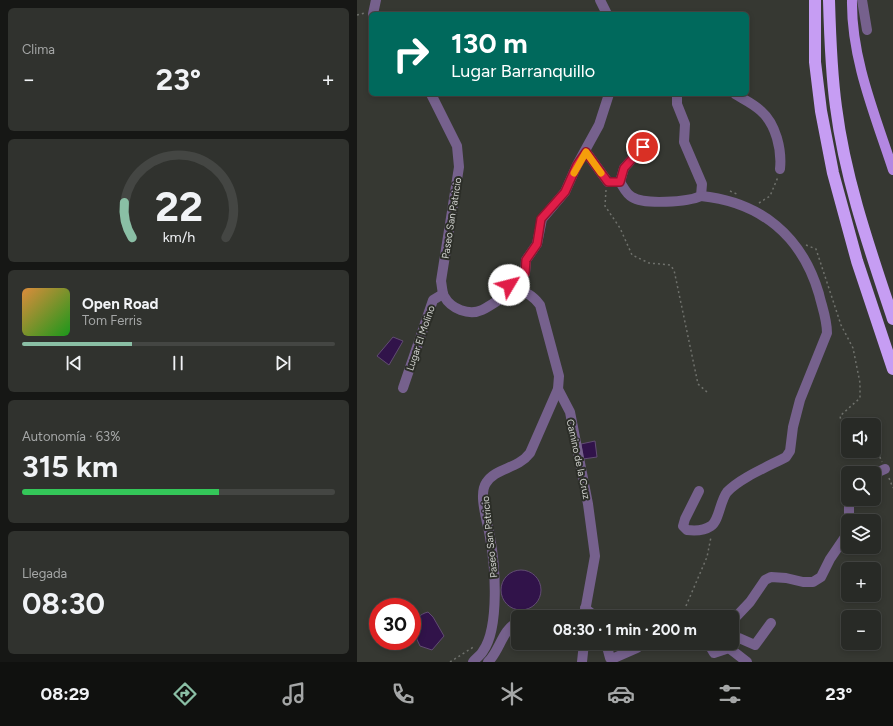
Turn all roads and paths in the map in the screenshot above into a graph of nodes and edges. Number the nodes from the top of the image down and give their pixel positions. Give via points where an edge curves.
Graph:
1 (376, 0) edge
2 (600, 0) edge
3 (815, 0) edge
4 (829, 0) edge
5 (852, 0) edge
6 (862, 0) edge
7 (373, 12) edge
8 (606, 12) edge
9 (867, 30) dead end
10 (432, 96) edge
11 (608, 96) edge
12 (677, 96) edge
13 (738, 96) edge
14 (643, 147) dead end
15 (586, 152) junction
16 (780, 169) joint
17 (893, 170) edge
18 (608, 182) junction
19 (620, 182) junction
20 (726, 191) dead end
21 (701, 196) junction
22 (742, 196) dead end
23 (756, 203) dead end
24 (796, 246) junction
25 (507, 293) junction
26 (443, 294) junction
27 (893, 318) edge
28 (893, 369) edge
29 (403, 388) dead end
30 (558, 390) junction
31 (707, 392) dead end
32 (841, 418) edge
33 (885, 469) dead end
34 (881, 471) edge
35 (699, 491) dead end
36 (710, 527) junction
37 (841, 543) edge
38 (586, 610) edge
39 (684, 610) edge
40 (739, 614) edge
41 (771, 623) dead end
42 (511, 627) edge
43 (739, 638) edge
44 (476, 645) dead end
45 (584, 650) edge
46 (608, 650) edge
47 (632, 650) edge
48 (712, 650) edge
49 (724, 650) edge
50 (732, 650) edge
51 (450, 662) edge
52 (473, 662) edge
53 (488, 662) edge
54 (583, 662) edge
55 (747, 662) edge

1 - 7 street
2 - 8 street
3 - 28 highway via 815,62 833,173 857,261
4 - 27 highway via 830,60 848,168
5 - 17 main road via 853,25 863,77
6 - 9 street
10 - 26 street, Paseo San Patricio via 457,146 459,167 441,281
11 - 15 street via 599,125
12 - 21 street via 677,104 685,124 684,142 702,184
13 - 16 street via 762,111 771,125 779,144
14 - 19 street via 624,168
15 - 18 street
15 - 25 street via 565,192 541,219 537,244 526,260 525,273 509,285
16 - 23 path via 770,196 762,203
18 - 19 street
18 - 31 path via 605,206 620,228 632,255 649,263 670,265 674,270 698,384
19 - 21 street via 625,192 639,200 681,202
20 - 22 path
21 - 24 street via 719,198 754,210 791,238
24 - 32 path via 809,245 816,249 841,325 853,348 860,383 860,398 845,410
24 - 36 street via 813,274 827,322 827,333 800,400 790,451 786,457 727,492
25 - 26 street via 481,311 468,313 457,309
25 - 30 street, Camino de la Cruz via 521,291 533,295 541,305 559,376
26 - 29 street, Lugar El Molino via 433,300
30 - 38 street, Camino de la Cruz via 570,412 595,556
30 - 52 street, Paseo San Patricio via 524,461 495,473 485,484 483,499 491,537 494,608 490,636 484,650
33 - 34 street
35 - 36 street via 683,526 687,530 695,531
36 - 39 path via 707,557
37 - 40 street via 821,577 813,582 771,577 765,580
41 - 43 street via 755,645
42 - 53 street via 495,656
44 - 51 path
45 - 54 street
46 - 47 street via 610,658
48 - 49 street via 714,654
50 - 55 street

